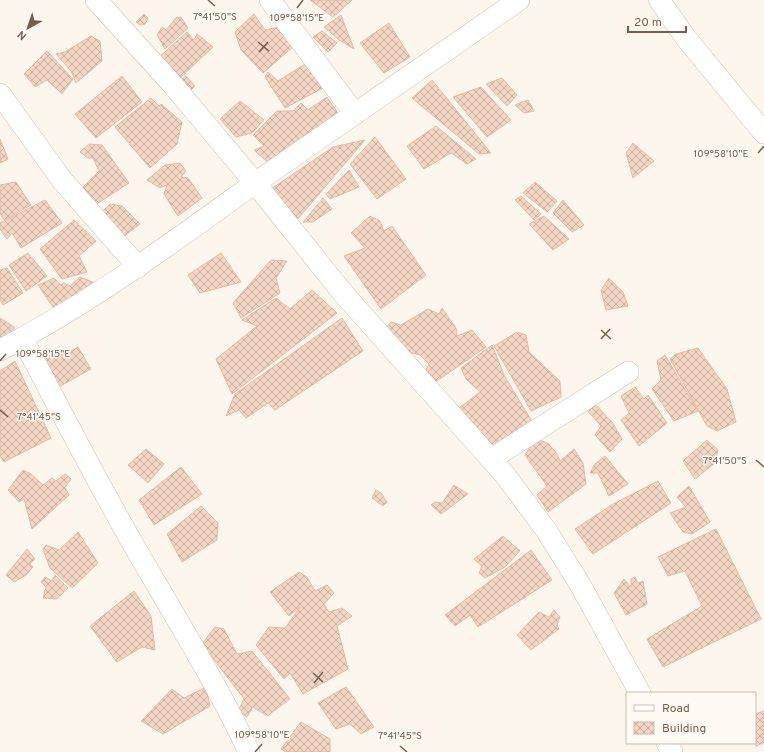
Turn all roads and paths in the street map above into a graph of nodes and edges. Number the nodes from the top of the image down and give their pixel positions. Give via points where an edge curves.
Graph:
1 (96, 0) edge
2 (270, 0) edge
3 (520, 0) edge
4 (659, 0) edge
5 (0, 94) edge
6 (356, 114) junction
7 (764, 133) edge
8 (255, 183) junction
9 (138, 267) junction
10 (22, 338) junction
11 (0, 350) edge
12 (628, 372) dead end
13 (491, 459) junction
14 (639, 692) edge
15 (249, 752) edge

1 - 8 street via 173,85
2 - 6 street
3 - 6 street
4 - 7 street via 686,38
5 - 9 street via 62,180
6 - 8 street
8 - 9 street
8 - 13 street via 342,292
9 - 10 street
10 - 11 street
10 - 15 street via 115,512 186,634
12 - 13 street
13 - 14 street via 546,530

